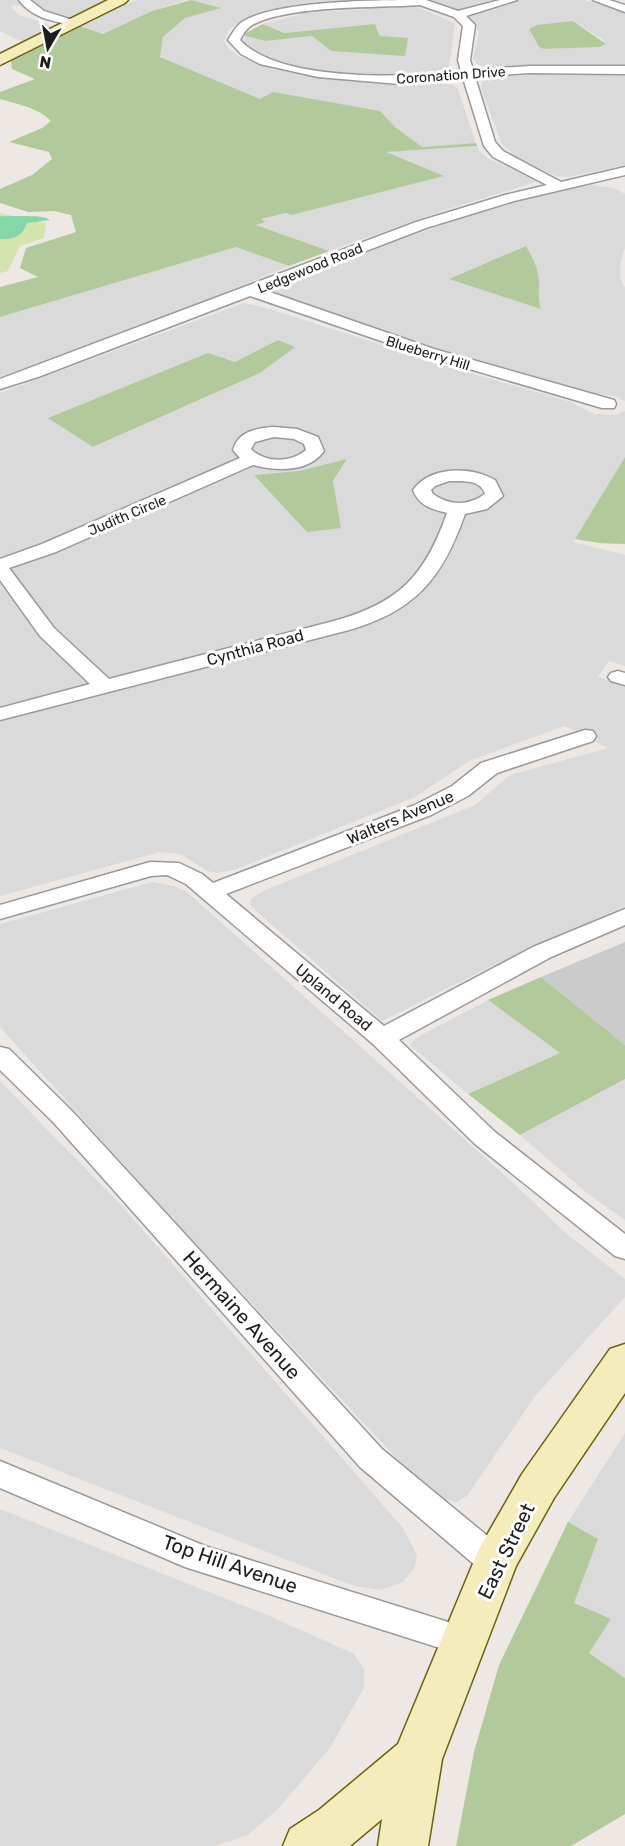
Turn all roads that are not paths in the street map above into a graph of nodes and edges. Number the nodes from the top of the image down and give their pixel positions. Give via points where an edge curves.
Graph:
1 (24, 0) edge
2 (120, 0) edge
3 (512, 0) edge
4 (598, 0) edge
5 (418, 1) edge
6 (625, 9) edge
7 (458, 15) junction
8 (73, 22) junction
9 (0, 60) edge
10 (625, 70) edge
11 (469, 74) junction
12 (625, 171) edge
13 (601, 178) junction
14 (559, 186) junction
15 (625, 188) edge
16 (252, 291) junction
17 (0, 384) edge
18 (608, 404) dead end
19 (252, 459) dead end
20 (458, 509) dead end
21 (0, 565) edge
22 (0, 571) edge
23 (105, 687) junction
24 (0, 714) edge
25 (585, 736) dead end
26 (210, 891) junction
27 (0, 912) edge
28 (625, 916) edge
29 (382, 1038) junction
30 (0, 1056) edge
31 (625, 1249) edge
32 (625, 1360) edge
33 (0, 1474) edge
34 (495, 1562) junction
35 (465, 1641) junction
36 (417, 1759) junction
37 (308, 1846) edge
38 (403, 1846) edge

1 - 8 street via 46,17
2 - 8 main road
3 - 7 street
4 - 6 street
5 - 7 street
5 - 11 street, Coronation Drive via 288,13 250,22 234,40 237,48 265,63 329,75 416,80
7 - 11 street via 470,30 464,60
8 - 9 main road
10 - 11 street, Coronation Drive
11 - 14 street via 489,143 498,154
12 - 13 street, Ledgewood Road
13 - 14 street, Ledgewood Road
13 - 15 street
14 - 16 street, Ledgewood Road via 421,225
16 - 17 street, Ledgewood Road
16 - 18 street, Blueberry Hill via 455,362
19 - 21 street, Judith Circle via 49,548
20 - 23 street, Cynthia Road via 450,535 411,593 393,606 360,619
22 - 23 street via 47,632
23 - 24 street, Cynthia Road
25 - 26 street, Walters Avenue via 489,768 460,791 423,810
26 - 27 street, Upland Road via 171,868 150,869
26 - 29 street, Upland Road
28 - 29 street via 542,952
29 - 31 street, Upland Road via 485,1138
30 - 34 street, Hermaine Avenue via 63,1117 371,1458
32 - 34 main road, East Street via 538,1486
33 - 35 street, Top Hill Avenue via 197,1557
34 - 35 main road, East Street
35 - 36 main road, East Street
36 - 37 main road, East Street
36 - 38 main road, East Street

